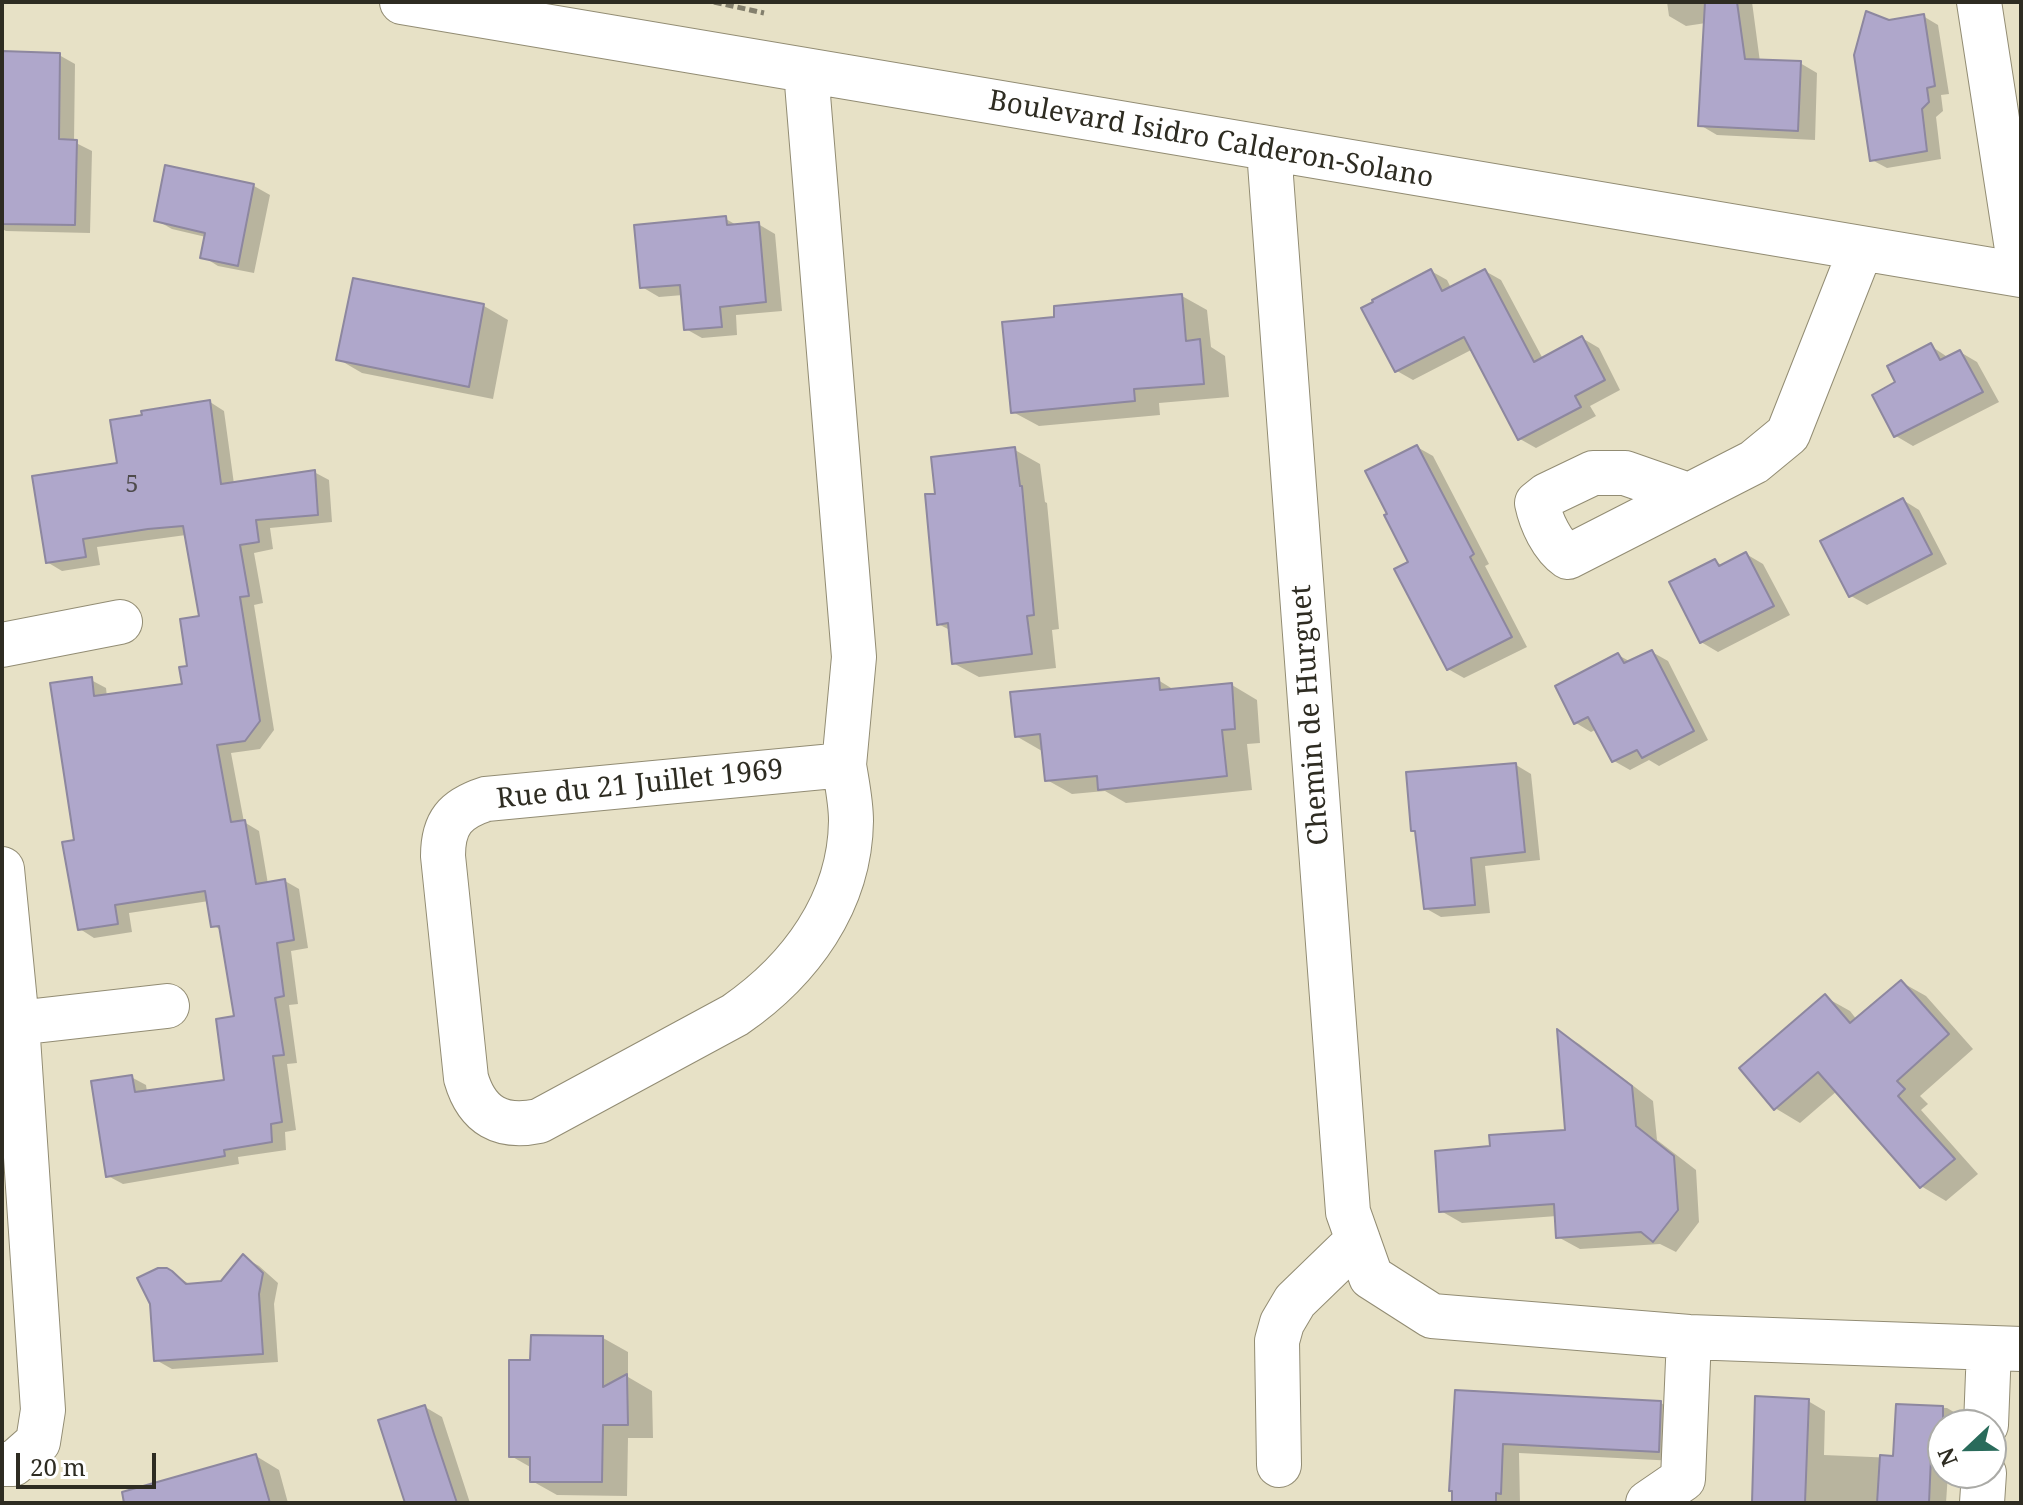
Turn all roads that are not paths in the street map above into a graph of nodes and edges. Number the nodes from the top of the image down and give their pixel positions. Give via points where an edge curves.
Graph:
1 (402, 2) edge
2 (1979, 2) edge
3 (806, 71) junction
4 (1269, 150) junction
5 (1861, 249) junction
6 (2021, 275) edge
7 (1688, 495) dead end
8 (120, 622) dead end
9 (2, 645) edge
10 (844, 765) junction
11 (2, 869) edge
12 (4, 915) edge
13 (167, 1006) dead end
14 (17, 1023) junction
15 (1364, 1258) junction
16 (1689, 1337) junction
17 (2005, 1348) edge
18 (1990, 1409) edge
19 (2, 1464) edge
20 (1279, 1465) dead end
21 (1648, 1503) edge

1 - 3 street, Boulevard Isidro Calderon-Solano
2 - 6 street
3 - 4 street, Boulevard Isidro Calderon-Solano
3 - 10 street, Rue du 21 Juillet 1969 via 854,657
4 - 5 street, Boulevard Isidro Calderon-Solano
4 - 15 street, Chemin de Hurguet via 1348,1212
5 - 6 street, Boulevard Isidro Calderon-Solano
5 - 7 street via 1788,434 1754,462
8 - 9 street
10 - 10 street, Rue du 21 Juillet 1969 via 486,799 454,816 443,856 466,1078 479,1107 507,1123 539,1121 735,1015 783,976 808,946 841,880 851,820
11 - 12 street
12 - 14 street
13 - 14 street
14 - 19 street via 43,1410 38,1442 13,1464
15 - 16 street via 1432,1316
15 - 20 street via 1295,1301 1282,1323 1277,1341
16 - 17 street
16 - 21 street via 1683,1479
17 - 18 street

